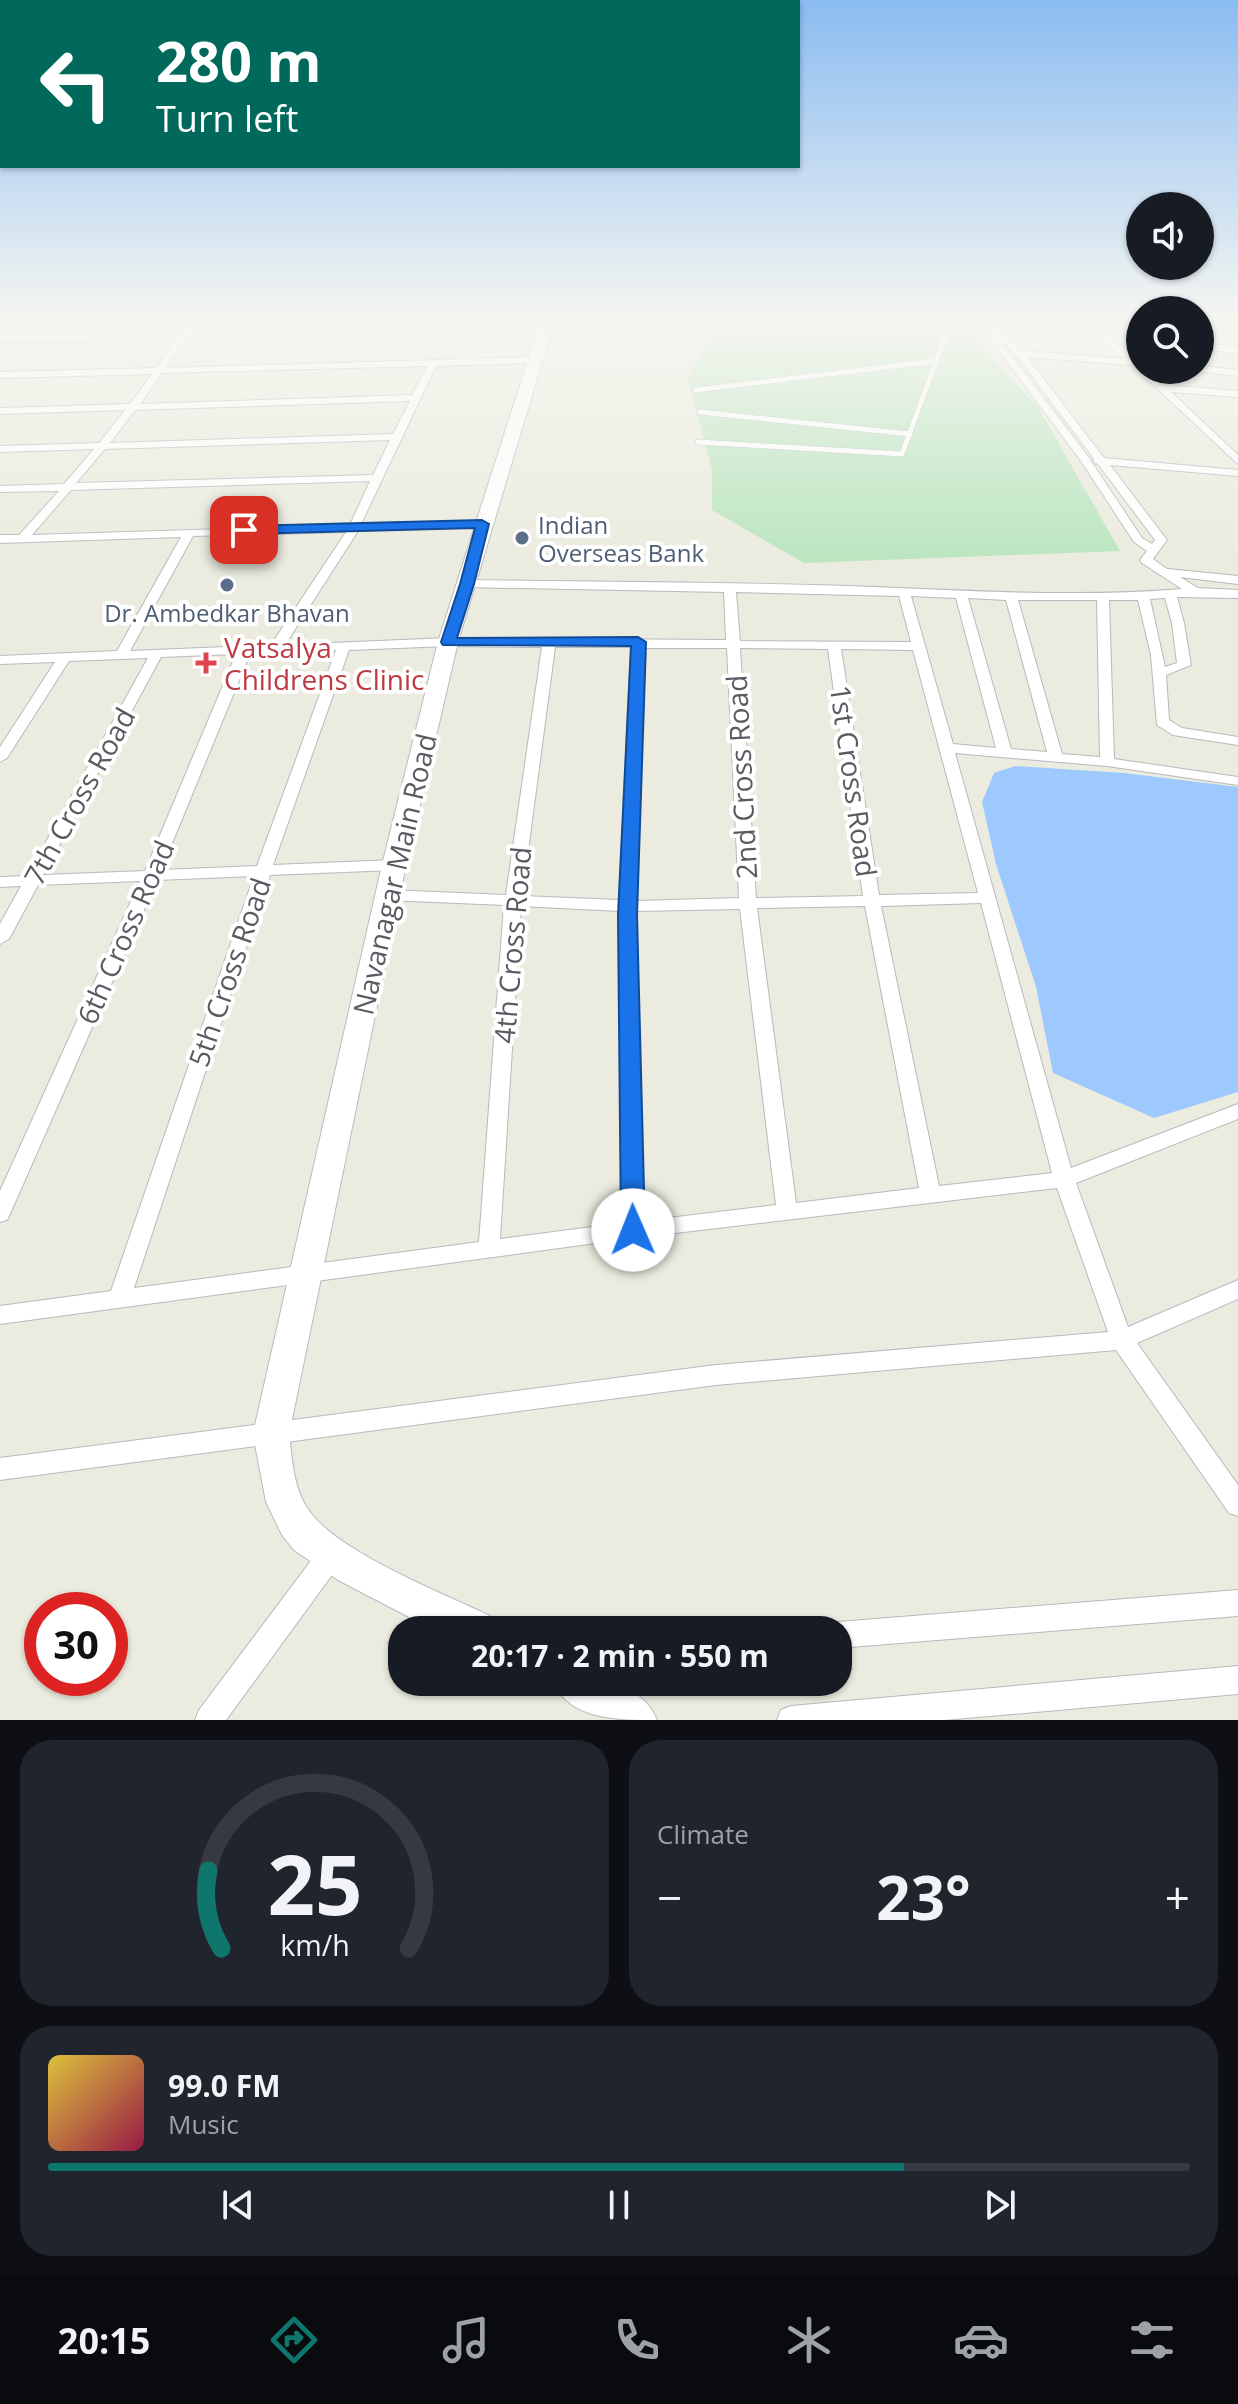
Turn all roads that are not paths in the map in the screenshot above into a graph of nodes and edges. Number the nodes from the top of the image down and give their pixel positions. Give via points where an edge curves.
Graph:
1 (136, 402) edge
2 (266, 402) edge
3 (415, 402) edge
4 (522, 402) edge
5 (921, 402) edge
6 (1042, 402) edge
7 (1057, 402) edge
8 (1177, 402) edge
9 (133, 406) junction
10 (0, 411) edge
11 (700, 412) dead end
12 (910, 434) junction
13 (399, 437) junction
14 (698, 442) dead end
15 (100, 446) junction
16 (0, 449) edge
17 (1085, 460) junction
18 (1238, 461) edge
19 (1104, 462) junction
20 (1238, 473) edge
21 (377, 478) junction
22 (70, 487) junction
23 (0, 489) edge
24 (482, 524) junction
25 (354, 528) junction
26 (190, 532) junction
27 (23, 537) junction
28 (0, 539) edge
29 (1154, 550) junction
30 (1159, 571) junction
31 (1238, 580) edge
32 (467, 584) junction
33 (730, 588) junction
34 (904, 592) junction
35 (1195, 592) junction
36 (961, 594) junction
37 (1170, 594) junction
38 (1238, 594) edge
39 (1011, 596) junction
40 (1103, 596) junction
41 (1143, 596) junction
42 (448, 642) junction
43 (549, 642) junction
44 (638, 642) junction
45 (734, 642) junction
46 (834, 644) junction
47 (344, 646) junction
48 (920, 646) junction
49 (276, 648) junction
50 (245, 649) junction
51 (157, 653) junction
52 (122, 654) junction
53 (65, 657) junction
54 (0, 660) edge
55 (1159, 673) junction
56 (1238, 741) edge
57 (947, 748) junction
58 (1005, 753) junction
59 (0, 758) edge
60 (1056, 758) junction
61 (1107, 762) junction
62 (1238, 781) edge
63 (394, 865) junction
64 (264, 869) junction
65 (152, 873) junction
66 (31, 880) junction
67 (0, 882) edge
68 (388, 895) junction
69 (512, 901) junction
70 (990, 906) junction
71 (873, 909) junction
72 (750, 914) junction
73 (628, 917) junction
74 (0, 939) edge
75 (1238, 1111) edge
76 (1064, 1179) junction
77 (930, 1193) junction
78 (787, 1213) junction
79 (0, 1214) edge
80 (633, 1230) junction
81 (489, 1249) junction
82 (306, 1273) junction
83 (1238, 1289) edge
84 (119, 1300) junction
85 (0, 1315) edge
86 (1122, 1340) junction
87 (271, 1434) junction
88 (0, 1469) edge
89 (1238, 1505) edge
90 (331, 1555) junction
91 (1238, 1603) edge
92 (449, 1616) edge
93 (852, 1634) edge
94 (1238, 1680) edge
95 (596, 1696) edge
96 (209, 1720) edge
97 (636, 1720) edge
98 (791, 1720) edge

1 - 9 street
2 - 9 street
3 - 13 street
4 - 24 main road, Navanagar Main Road
5 - 12 lane
6 - 17 street
7 - 19 street
8 - 18 street
9 - 10 street
9 - 15 street
11 - 12 lane
12 - 14 lane via 904,452 896,454
13 - 15 street
13 - 21 street
15 - 16 street
15 - 22 street
17 - 19 street
17 - 29 street via 1138,540
19 - 20 street
19 - 29 street via 1161,540
21 - 22 street
21 - 25 street
22 - 23 street
22 - 27 street
24 - 25 street
24 - 32 main road, Navanagar Main Road
25 - 26 street
25 - 49 street
26 - 27 street
26 - 52 street
27 - 28 street
29 - 30 street via 1146,560
30 - 31 street
30 - 35 street
32 - 33 street
32 - 42 main road, Navanagar Main Road
33 - 34 street
33 - 45 street, 2nd Cross Road
34 - 36 street
34 - 48 street
35 - 37 street
35 - 38 street
36 - 39 street
36 - 58 street
37 - 41 street
37 - 55 street via 1184,665
39 - 40 street
39 - 60 street
40 - 41 street
40 - 61 street
41 - 55 street
42 - 43 street
42 - 47 street
42 - 63 main road, Navanagar Main Road
43 - 44 street
43 - 69 street, 4th Cross Road
44 - 45 street
44 - 73 street
45 - 46 street
45 - 72 street, 2nd Cross Road
46 - 48 street
46 - 71 street, 1st Cross Road
47 - 49 street
47 - 64 street, 5th Cross Road
48 - 57 street
49 - 50 street
50 - 51 street
50 - 65 street, 6th Cross Road
51 - 52 street
51 - 66 street, 7th Cross Road
52 - 53 street
53 - 54 street
53 - 59 street
55 - 56 street via 1166,727
57 - 58 street
57 - 70 street
58 - 60 street
60 - 61 street
61 - 62 street
63 - 64 street
63 - 68 main road, Navanagar Main Road
64 - 65 street
64 - 84 street, 5th Cross Road
65 - 66 street
65 - 79 street, 6th Cross Road
66 - 67 street
66 - 74 street, 7th Cross Road
68 - 69 street
68 - 82 main road, Navanagar Main Road
69 - 73 street
69 - 81 street, 4th Cross Road
70 - 71 street
70 - 76 street
71 - 72 street
71 - 77 street, 1st Cross Road
72 - 73 street
72 - 78 street, 2nd Cross Road
73 - 80 street
75 - 76 street
76 - 77 street
76 - 86 street
77 - 78 street
78 - 80 street
80 - 81 street
81 - 82 street
82 - 84 street
82 - 87 main road, Navanagar Main Road
83 - 86 street
84 - 85 street
86 - 87 street via 716,1375
86 - 89 street
87 - 88 street
87 - 90 main road, Navanagar Main Road via 278,1486 296,1525
90 - 92 main road, Navanagar Main Road
90 - 96 street
91 - 93 street
94 - 98 street
95 - 97 main road

